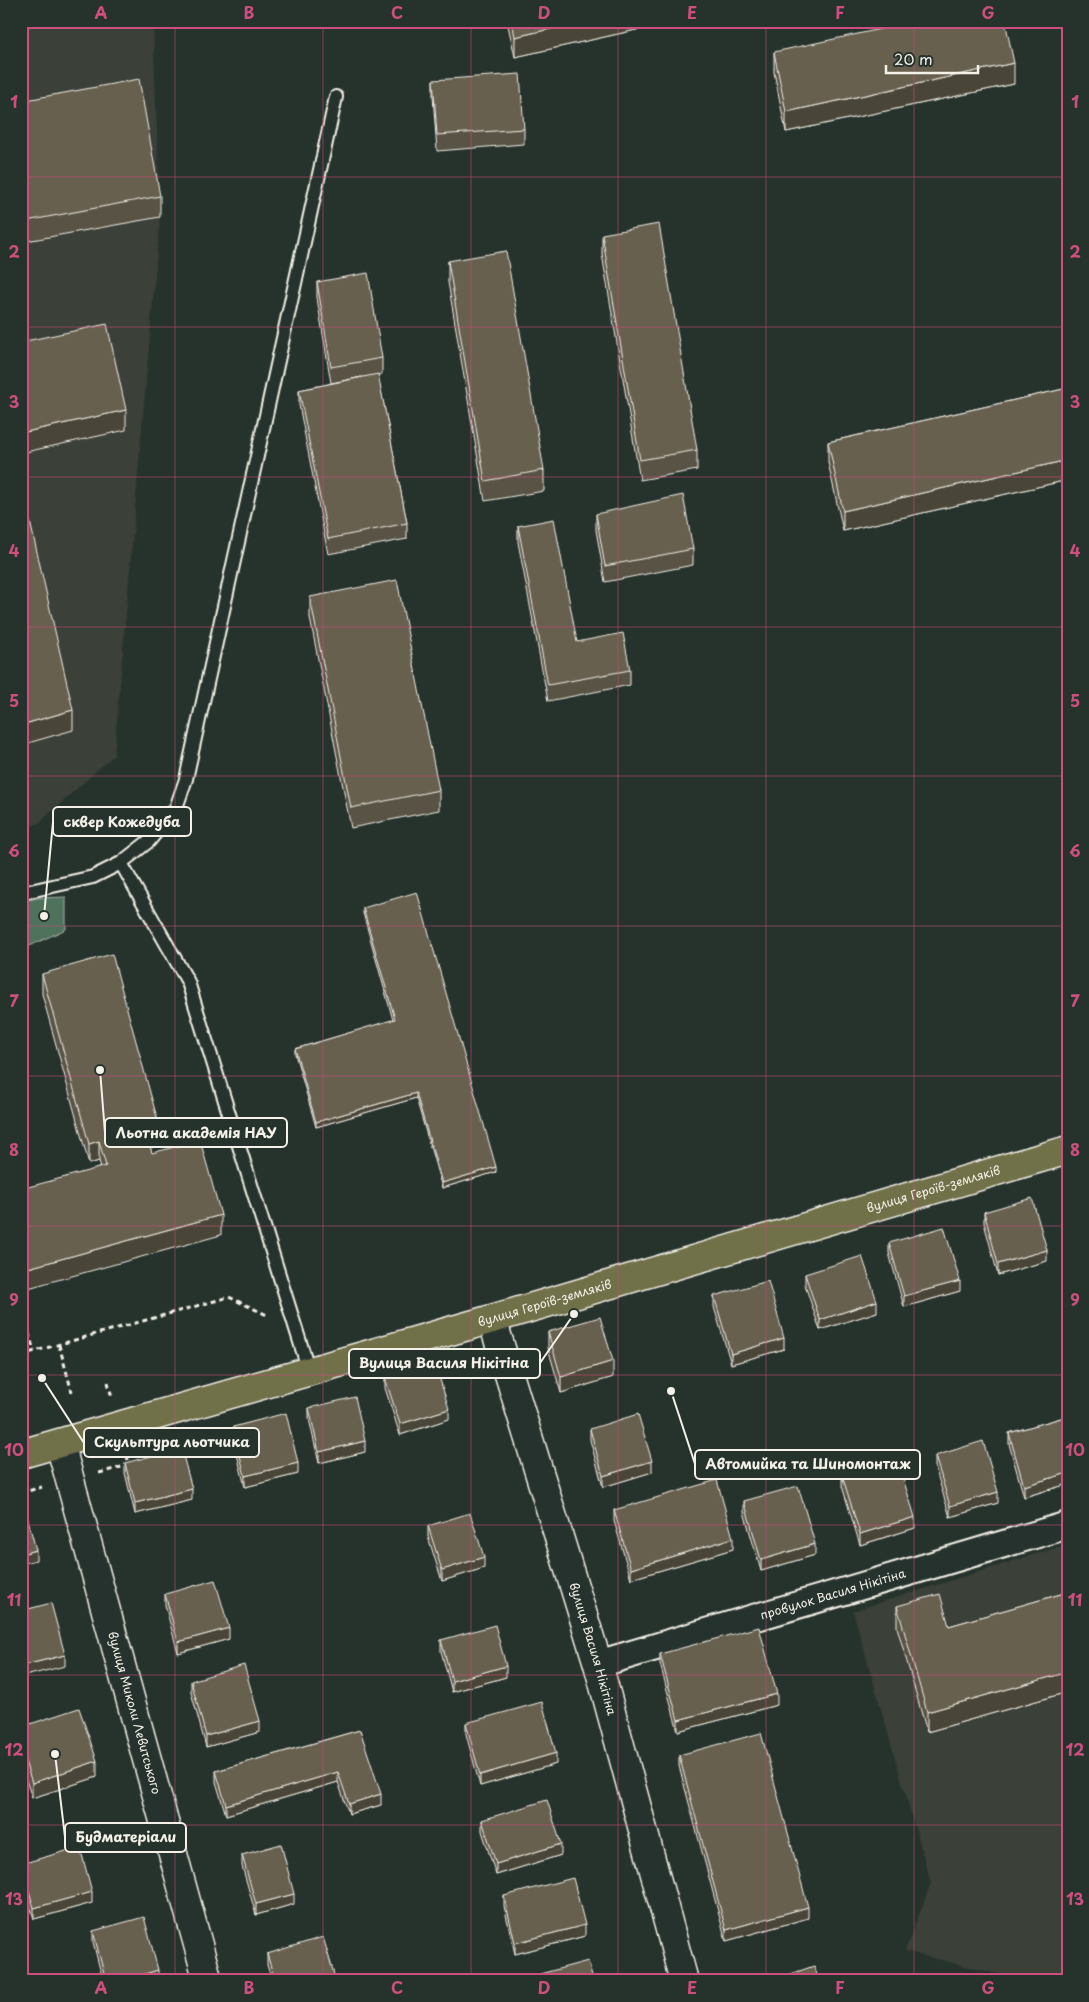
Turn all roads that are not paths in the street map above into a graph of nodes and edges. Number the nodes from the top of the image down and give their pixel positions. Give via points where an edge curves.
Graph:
1 (336, 97) dead end
2 (121, 863) junction
3 (21, 893) edge
4 (1068, 1150) edge
5 (492, 1320) junction
6 (309, 1371) junction
7 (60, 1444) junction
8 (21, 1454) edge
9 (1068, 1525) edge
10 (598, 1664) junction
11 (208, 1981) edge
12 (684, 1981) edge

1 - 2 lane via 186,779 176,808 148,841
2 - 3 lane via 93,877
2 - 6 lane via 188,982
4 - 5 main road, вулиця Героїв-земляків
5 - 6 main road, вулиця Героїв-земляків
5 - 10 street, вулиця Василя Нікітіна
6 - 7 main road, вулиця Героїв-земляків
7 - 8 main road, вулиця Героїв-земляків
7 - 11 street, вулиця Миколи Левитського
9 - 10 street, провулок Василя Нікітіна
10 - 12 street, вулиця Василя Нікітіна

